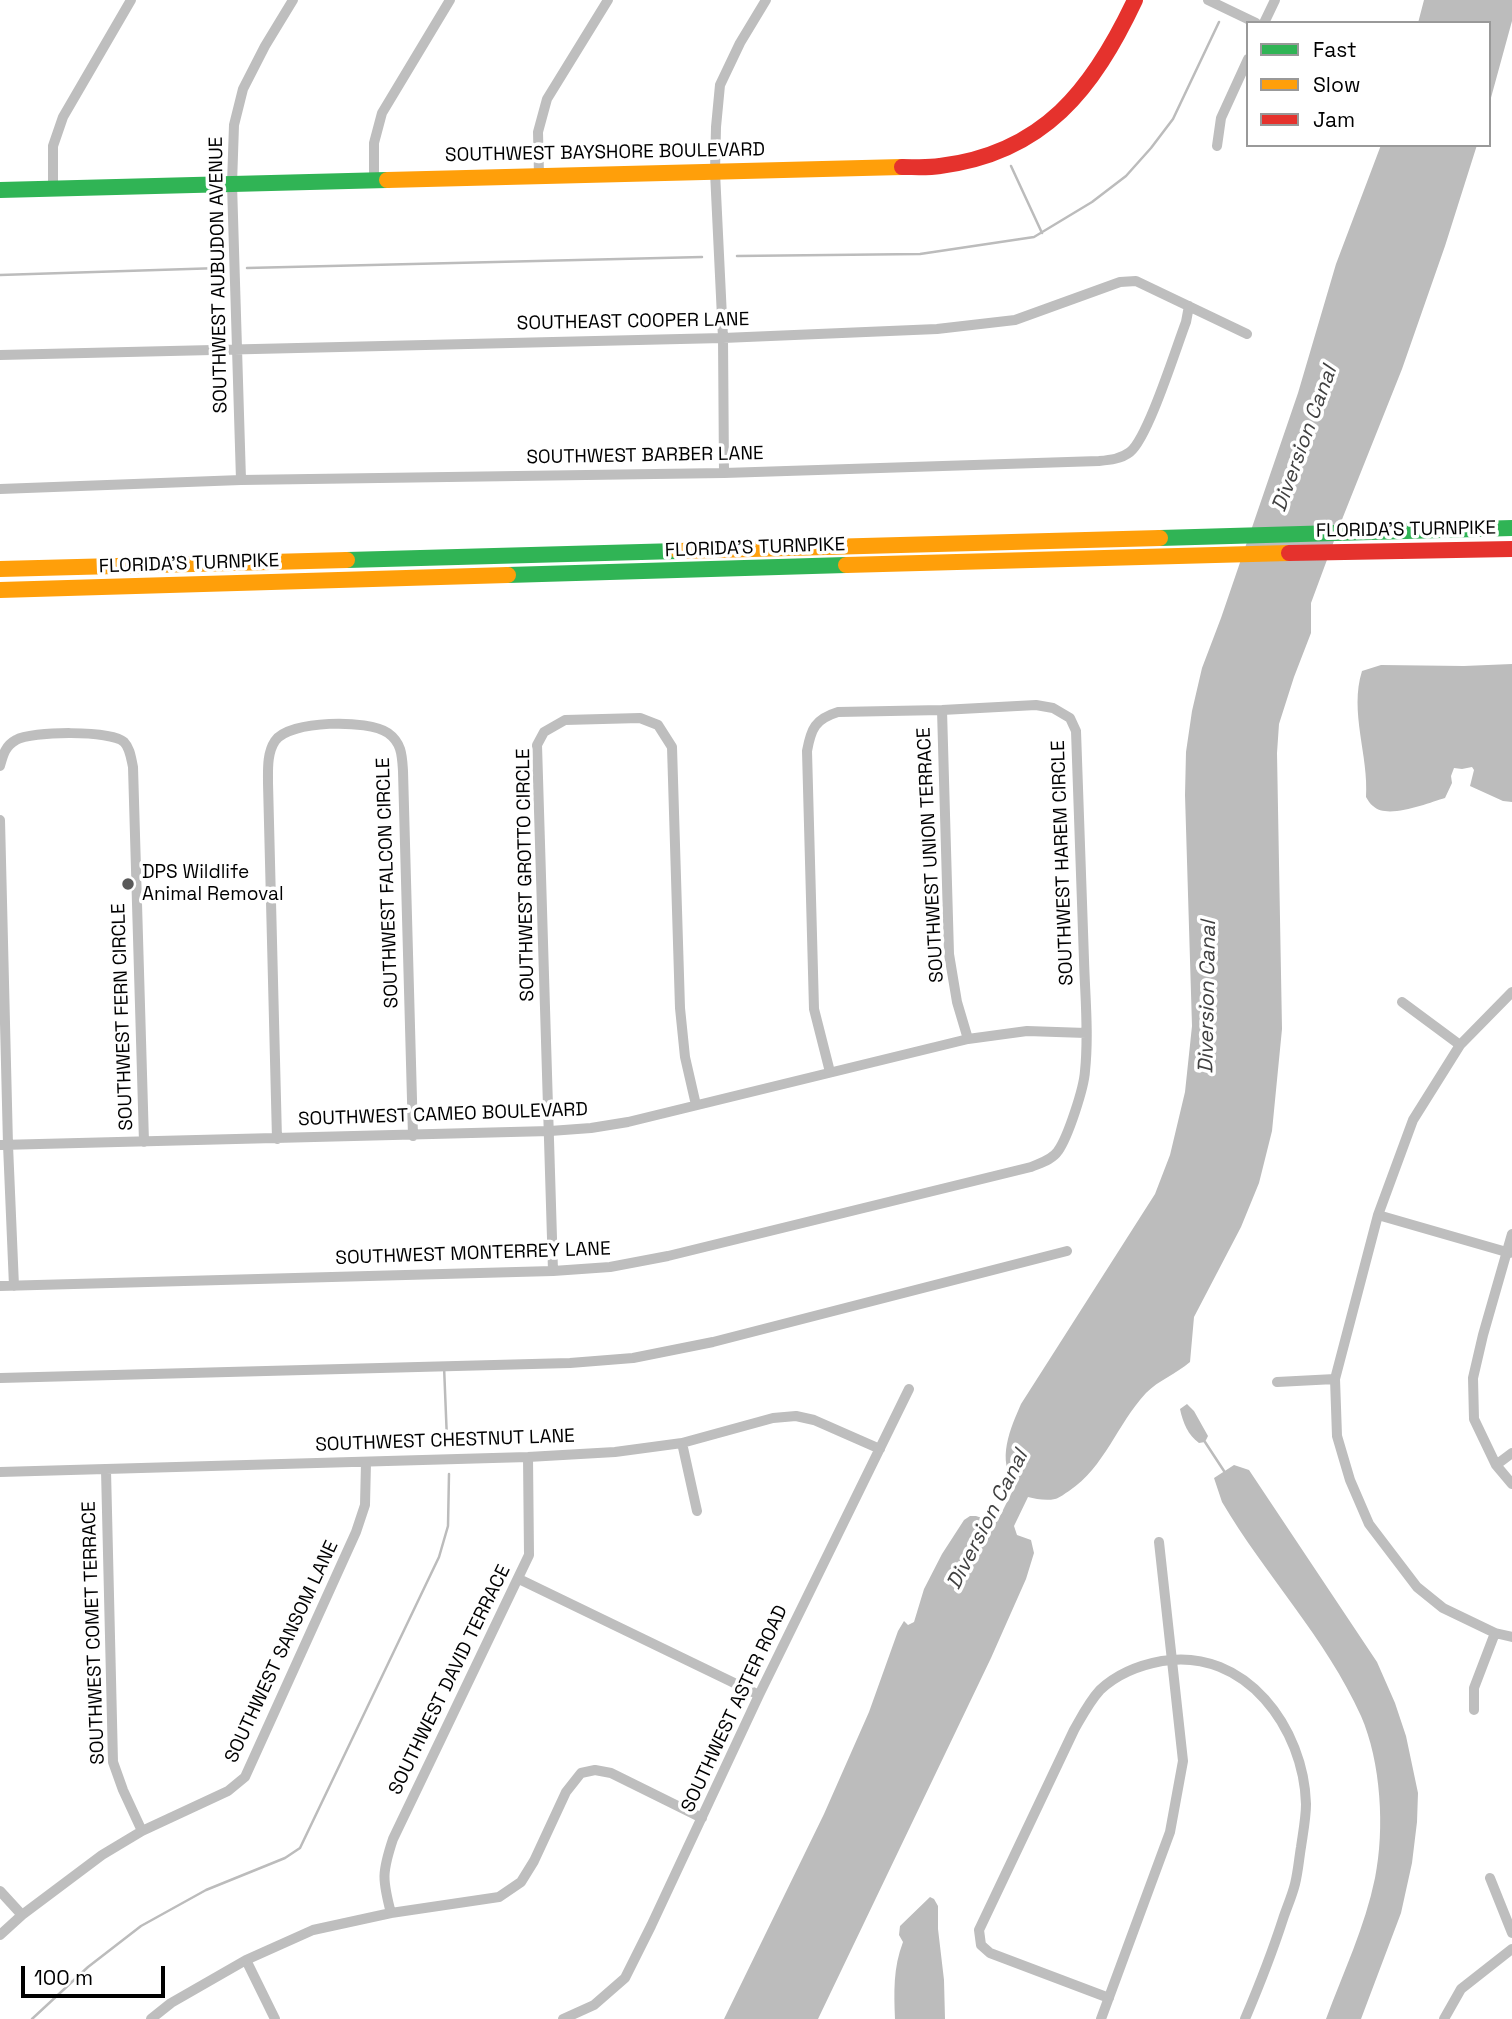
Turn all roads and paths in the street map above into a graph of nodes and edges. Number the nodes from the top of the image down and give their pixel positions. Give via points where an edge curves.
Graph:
1 (131, 0) edge
2 (293, 0) edge
3 (450, 0) edge
4 (608, 0) edge
5 (766, 0) edge
6 (1135, 0) edge
7 (1208, 0) edge
8 (1275, 0) edge
9 (1252, 21) edge
10 (1265, 21) edge
11 (1246, 63) edge
12 (1217, 146) dead end
13 (715, 172) junction
14 (539, 175) junction
15 (374, 180) junction
16 (232, 184) junction
17 (53, 189) junction
18 (0, 190) edge
19 (1189, 306) junction
20 (1247, 334) dead end
21 (723, 338) junction
22 (237, 349) junction
23 (0, 355) edge
24 (724, 473) junction
25 (241, 480) junction
26 (0, 489) edge
27 (1512, 528) edge
28 (1512, 549) edge
29 (0, 569) edge
30 (0, 590) edge
31 (942, 710) junction
32 (0, 766) edge
33 (0, 820) edge
34 (1512, 992) edge
35 (1402, 1002) dead end
36 (1086, 1033) junction
37 (968, 1039) junction
38 (1460, 1045) junction
39 (830, 1072) junction
40 (696, 1105) junction
41 (550, 1131) junction
42 (413, 1136) junction
43 (277, 1139) junction
44 (144, 1142) junction
45 (4, 1145) edge
46 (1057, 1153) joint
47 (1378, 1215) junction
48 (1512, 1234) edge
49 (1509, 1252) edge
50 (553, 1271) junction
51 (0, 1286) edge
52 (14, 1286) junction
53 (1335, 1379) junction
54 (1277, 1381) dead end
55 (909, 1389) dead end
56 (682, 1443) junction
57 (880, 1449) junction
58 (1512, 1453) edge
59 (528, 1457) junction
60 (366, 1462) junction
61 (1496, 1465) junction
62 (106, 1470) junction
63 (0, 1472) edge
64 (1512, 1484) edge
65 (697, 1511) dead end
66 (1159, 1542) dead end
67 (519, 1579) junction
68 (1494, 1633) junction
69 (1512, 1637) edge
70 (1171, 1660) junction
71 (759, 1695) junction
72 (1475, 1710) dead end
73 (702, 1818) junction
74 (142, 1831) junction
75 (1490, 1878) dead end
76 (0, 1891) edge
77 (391, 1913) junction
78 (22, 1915) junction
79 (1512, 1933) edge
80 (0, 1935) edge
81 (1512, 1949) edge
82 (246, 1960) junction
83 (1109, 1998) junction
84 (151, 2019) edge
85 (275, 2019) edge
86 (563, 2019) edge
87 (1101, 2019) edge
88 (1245, 2019) edge
89 (1444, 2019) edge

1 - 17 street via 62,117 53,146
2 - 16 street, SOUTHWEST AUBUDON AVENUE via 243,89 234,125
3 - 15 street via 382,113 374,143
4 - 14 street via 547,99 538,132
5 - 13 street via 720,85
6 - 13 main road, SOUTHWEST BAYSHORE BOULEVARD via 1091,82 1066,110 1036,133 993,153 941,166
7 - 9 street
8 - 10 street
11 - 12 street via 1220,118
13 - 14 main road, SOUTHWEST BAYSHORE BOULEVARD
13 - 21 street
14 - 15 main road, SOUTHWEST BAYSHORE BOULEVARD
15 - 16 main road, SOUTHWEST BAYSHORE BOULEVARD
16 - 17 main road, SOUTHWEST BAYSHORE BOULEVARD
16 - 22 street, SOUTHWEST AUBUDON AVENUE
17 - 18 main road, SOUTHWEST BAYSHORE BOULEVARD
19 - 20 street, SOUTHEAST COOPER LANE
19 - 21 street, SOUTHEAST COOPER LANE via 1136,281 1120,282 1015,320 937,329
19 - 24 street, SOUTHWEST BARBER LANE via 1144,434 1132,451 1120,458
21 - 22 street, SOUTHEAST COOPER LANE
21 - 24 street
22 - 23 street, SOUTHEAST COOPER LANE
22 - 25 street, SOUTHWEST AUBUDON AVENUE
24 - 25 street, SOUTHWEST BARBER LANE
25 - 26 street, SOUTHWEST BARBER LANE
27 - 29 main road, FLORIDA'S TURNPIKE
28 - 30 main road, FLORIDA'S TURNPIKE
31 - 36 street, SOUTHWEST HAREM CIRCLE via 1036,705 1069,718 1076,731
31 - 37 street, SOUTHWEST UNION TERRACE via 950,954
31 - 39 street, SOUTHWEST HAREM CIRCLE via 838,712 824,716 811,731 807,751 814,1009
32 - 44 street, SOUTHWEST FERN CIRCLE via 4,750 28,735 100,733 123,741 131,752
33 - 45 street
34 - 38 street
35 - 38 street
36 - 37 street, SOUTHWEST CAMEO BOULEVARD via 1027,1031
36 - 46 street, SOUTHWEST HAREM CIRCLE via 1085,1073
37 - 39 street, SOUTHWEST CAMEO BOULEVARD
38 - 47 street via 1413,1120
39 - 40 street, SOUTHWEST CAMEO BOULEVARD
40 - 41 street, SOUTHWEST CAMEO BOULEVARD via 615,1124
40 - 41 street, SOUTHWEST GROTTO CIRCLE via 680,1008 672,747 658,725 640,718 565,720 544,732 537,745
41 - 42 street, SOUTHWEST CAMEO BOULEVARD
41 - 50 street, SOUTHWEST GROTTO CIRCLE
42 - 43 street, SOUTHWEST CAMEO BOULEVARD
42 - 43 street, SOUTHWEST FALCON CIRCLE via 401,747 388,733 349,723 293,728 276,739 269,755
43 - 44 street, SOUTHWEST CAMEO BOULEVARD
44 - 45 street, SOUTHWEST CAMEO BOULEVARD
45 - 52 street
46 - 50 street, SOUTHWEST MONTERREY LANE via 1031,1167 668,1256
47 - 49 street
47 - 53 street
48 - 49 street
49 - 61 street via 1473,1377 1474,1419
50 - 52 street, SOUTHWEST MONTERREY LANE
51 - 52 street, SOUTHWEST MONTERREY LANE
53 - 54 street
53 - 68 street via 1337,1436 1369,1524 1417,1587 1443,1608
55 - 57 street, SOUTHWEST ASTER ROAD
56 - 57 street, SOUTHWEST CHESTNUT LANE via 796,1416
56 - 59 street, SOUTHWEST CHESTNUT LANE
56 - 65 street
57 - 71 street, SOUTHWEST ASTER ROAD
58 - 61 street
59 - 60 street, SOUTHWEST CHESTNUT LANE
59 - 67 street, SOUTHWEST DAVID TERRACE via 529,1555
60 - 62 street, SOUTHWEST CHESTNUT LANE
60 - 74 street, SOUTHWEST SANSOM LANE via 365,1505 356,1532 245,1776 228,1791
61 - 64 street
62 - 63 street, SOUTHWEST CHESTNUT LANE
62 - 74 street, SOUTHWEST COMET TERRACE via 113,1762
66 - 70 street
67 - 71 street
67 - 77 street, SOUTHWEST DAVID TERRACE via 393,1839 384,1866
68 - 69 street
68 - 72 street via 1474,1688
70 - 83 street via 1182,1761 1170,1832
70 - 83 street via 1118,1677 1084,1710 979,1930 985,1950
70 - 88 street via 1203,1662 1245,1680 1273,1707 1298,1756 1306,1804 1295,1884
71 - 73 street, SOUTHWEST ASTER ROAD
73 - 77 street via 611,1773 581,1773 566,1792 521,1882 499,1897
73 - 86 street, SOUTHWEST ASTER ROAD via 625,1978 594,2005
74 - 78 street, SOUTHWEST SANSOM LANE via 102,1854
75 - 79 street
76 - 78 street
77 - 82 street via 313,1930
78 - 80 street, SOUTHWEST SANSOM LANE
81 - 89 street via 1461,1989
82 - 84 street
82 - 85 street
83 - 87 street

